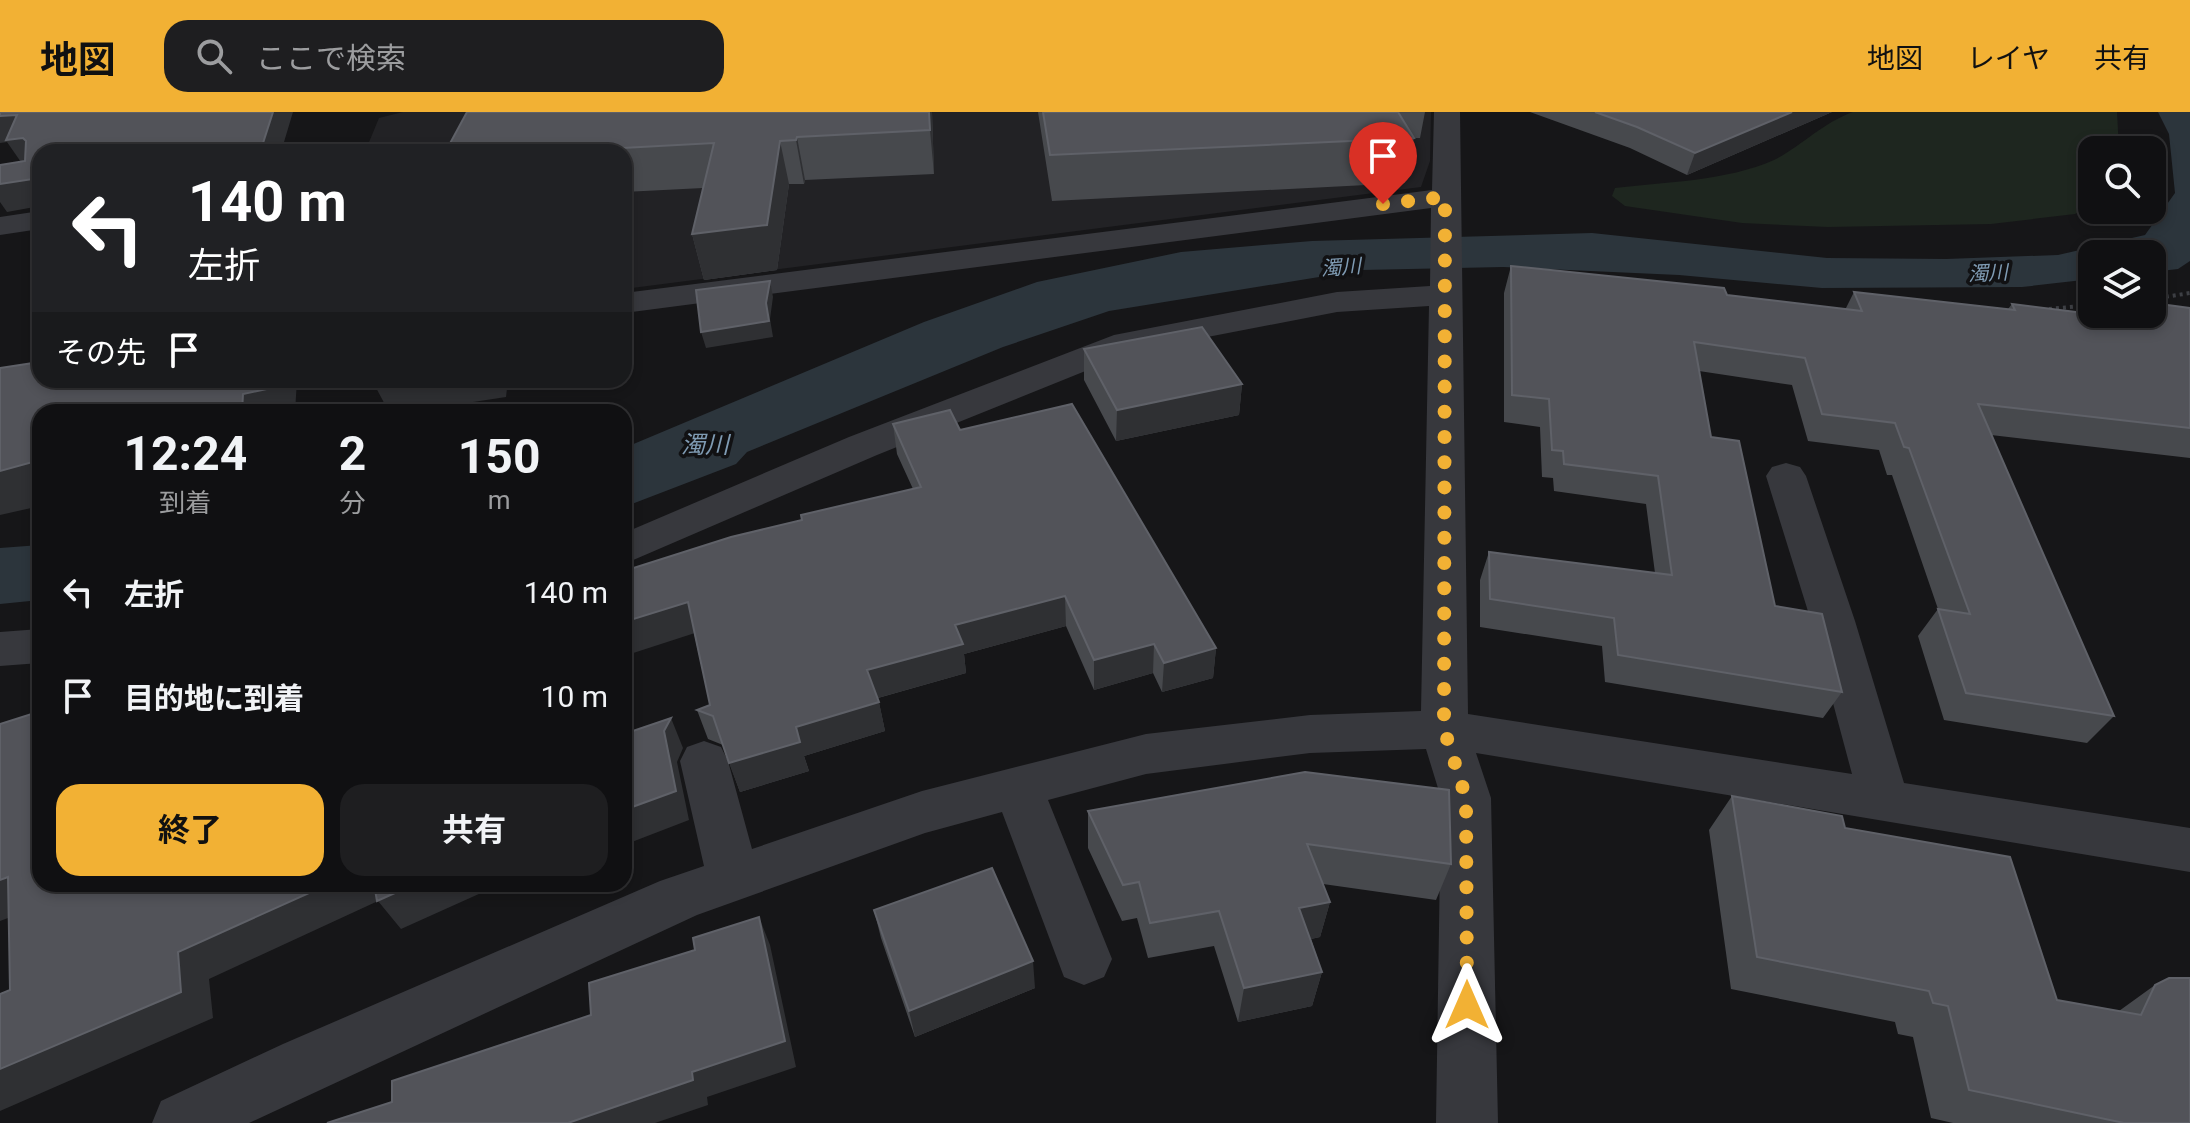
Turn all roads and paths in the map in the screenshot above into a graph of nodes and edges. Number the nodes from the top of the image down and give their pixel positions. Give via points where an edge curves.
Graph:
1 (1447, 112) edge
2 (1445, 197) junction
3 (32, 221) edge
4 (0, 226) edge
5 (1446, 287) junction
6 (2190, 293) edge
7 (2166, 297) edge
8 (632, 302) edge
9 (2078, 306) edge
10 (2047, 309) edge
11 (1786, 476) dead end
12 (632, 547) edge
13 (32, 647) edge
14 (0, 649) edge
15 (1444, 729) junction
16 (704, 761) dead end
17 (1018, 787) junction
18 (1884, 800) junction
19 (2190, 850) edge
20 (733, 879) junction
21 (1084, 959) dead end
22 (183, 1123) edge
23 (1467, 1123) edge

1 - 2 street
2 - 5 street
2 - 8 street
3 - 4 street
5 - 12 street via 1211,323 1126,342 863,446
5 - 15 street
6 - 7 path
9 - 10 path
11 - 18 street
13 - 14 street
15 - 17 street via 1310,734 1146,754
15 - 18 street
15 - 23 street via 1466,798
16 - 20 street
17 - 20 street via 922,812
17 - 21 street
18 - 19 street
20 - 22 street

